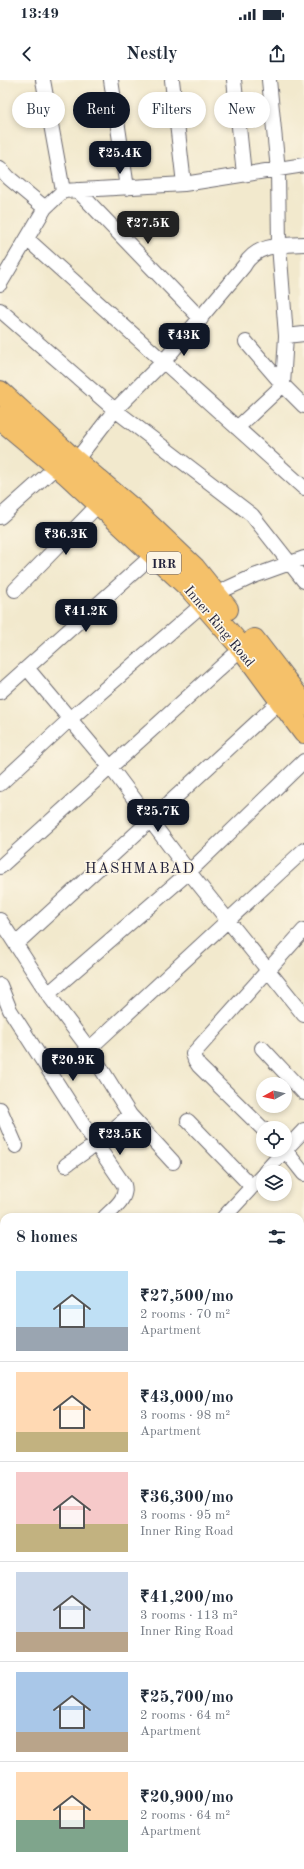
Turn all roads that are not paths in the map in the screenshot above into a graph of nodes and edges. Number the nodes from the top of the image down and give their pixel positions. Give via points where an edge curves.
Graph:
1 (43, 80) edge
2 (111, 80) edge
3 (172, 80) edge
4 (234, 80) edge
5 (269, 80) edge
6 (304, 165) edge
7 (0, 168) edge
8 (278, 170) junction
9 (244, 174) junction
10 (184, 184) junction
11 (127, 188) junction
12 (70, 191) junction
13 (45, 208) junction
14 (27, 239) junction
15 (304, 244) edge
16 (279, 245) junction
17 (0, 284) edge
18 (0, 310) edge
19 (201, 319) junction
20 (304, 334) edge
21 (286, 336) junction
22 (246, 342) dead end
23 (164, 361) junction
24 (283, 385) junction
25 (0, 392) edge
26 (304, 406) edge
27 (115, 410) junction
28 (0, 418) edge
29 (237, 428) junction
30 (66, 467) junction
31 (304, 488) edge
32 (100, 504) junction
33 (0, 517) edge
34 (154, 554) junction
35 (304, 558) edge
36 (290, 562) junction
37 (304, 581) edge
38 (15, 590) dead end
39 (209, 599) junction
40 (242, 648) junction
41 (27, 668) junction
42 (0, 692) edge
43 (280, 701) junction
44 (304, 706) edge
45 (69, 720) junction
46 (304, 732) edge
47 (304, 761) edge
48 (111, 768) junction
49 (0, 784) edge
50 (150, 822) junction
51 (304, 850) edge
52 (0, 867) edge
53 (189, 872) junction
54 (0, 920) edge
55 (229, 920) junction
56 (304, 930) edge
57 (16, 944) junction
58 (268, 968) junction
59 (0, 985) edge
60 (48, 994) junction
61 (304, 1015) edge
62 (262, 1048) dead end
63 (89, 1049) junction
64 (304, 1093) edge
65 (0, 1109) edge
66 (130, 1115) junction
67 (188, 1121) dead end
68 (256, 1122) edge
69 (304, 1130) edge
70 (292, 1143) edge
71 (96, 1144) junction
72 (16, 1146) dead end
73 (279, 1157) edge
74 (291, 1157) edge
75 (173, 1162) dead end
76 (66, 1165) dead end
77 (271, 1165) edge
78 (304, 1174) edge
79 (256, 1182) edge
80 (252, 1186) junction
81 (109, 1213) edge
82 (228, 1213) edge

1 - 12 street
2 - 11 street
3 - 10 street
4 - 9 street
5 - 8 street
6 - 8 street
7 - 13 street
8 - 9 street
8 - 16 street
9 - 10 street
10 - 11 street
11 - 12 street
12 - 13 street
12 - 19 street
13 - 14 street
14 - 17 street
14 - 23 street
15 - 16 street
16 - 19 street via 249,256 244,266
16 - 21 street
18 - 27 street
19 - 23 street
20 - 21 street
21 - 24 street
22 - 24 street
23 - 27 street
23 - 29 street
24 - 26 street
24 - 29 street
25 - 30 highway, Inner Ring Road / IRR
27 - 30 street
27 - 36 street via 252,515
28 - 30 highway, Inner Ring Road / IRR
29 - 31 street
30 - 32 highway, Inner Ring Road / IRR
30 - 33 street
30 - 39 highway, Inner Ring Road / IRR via 133,510 194,568
32 - 34 highway, Inner Ring Road / IRR
32 - 38 street
34 - 39 highway, Inner Ring Road / IRR
34 - 41 street
35 - 36 street
36 - 37 street
36 - 39 street
39 - 40 highway, Inner Ring Road / IRR
39 - 44 highway, Inner Ring Road / IRR via 253,639
39 - 45 street
40 - 43 highway, Inner Ring Road / IRR
40 - 48 street
41 - 42 street
41 - 45 street
43 - 46 highway, Inner Ring Road / IRR
43 - 50 street
45 - 48 street
45 - 49 street
47 - 53 street
48 - 50 street
48 - 52 street
50 - 53 street
50 - 57 street
51 - 55 street
53 - 55 street
53 - 60 street
54 - 57 street
55 - 58 street
55 - 63 street
56 - 58 street
57 - 60 street
58 - 61 street
58 - 68 street via 193,1054 199,1066
59 - 71 street via 10,1010 24,1034
60 - 63 street
62 - 64 street
63 - 66 street
65 - 72 street
66 - 71 street
66 - 75 street
67 - 80 street
69 - 70 street
71 - 76 street
71 - 81 street via 126,1190 124,1197
73 - 77 street
74 - 78 street
79 - 80 street
80 - 82 street

